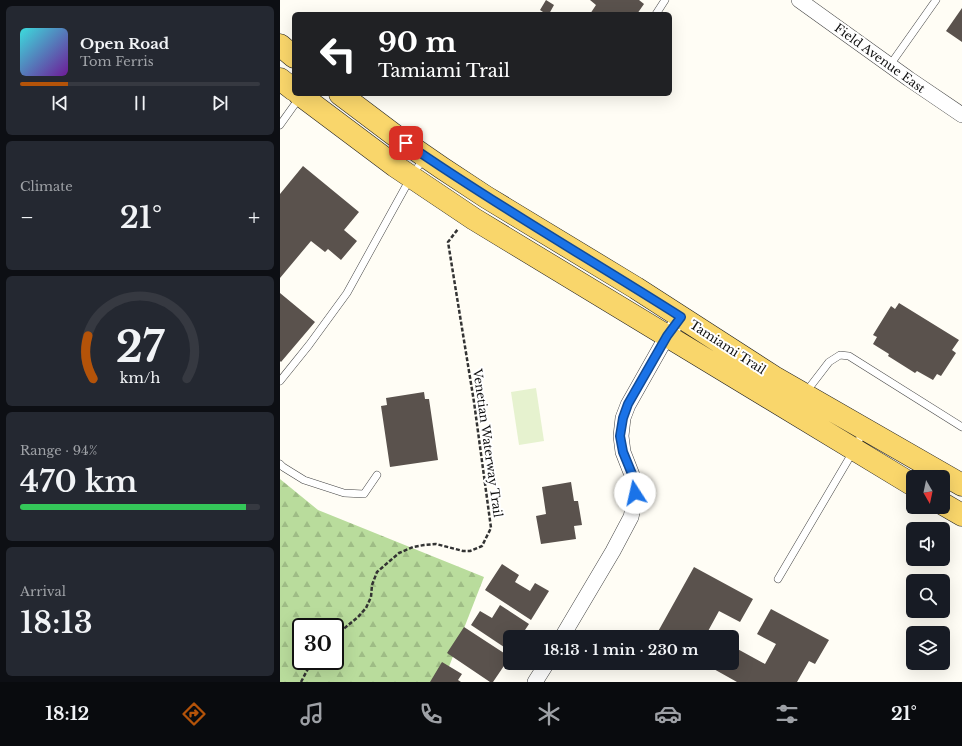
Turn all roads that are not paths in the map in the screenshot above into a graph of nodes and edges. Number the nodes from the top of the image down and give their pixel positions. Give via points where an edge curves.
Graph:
1 (665, 0) edge
2 (799, 0) edge
3 (936, 0) edge
4 (657, 12) edge
5 (280, 45) edge
6 (292, 55) edge
7 (890, 65) junction
8 (280, 79) edge
9 (292, 88) edge
10 (298, 96) edge
11 (302, 96) edge
12 (343, 96) edge
13 (962, 115) edge
14 (280, 125) edge
15 (425, 156) junction
16 (411, 177) junction
17 (681, 317) junction
18 (667, 336) junction
19 (280, 382) edge
20 (798, 403) junction
21 (865, 428) junction
22 (962, 428) edge
23 (854, 450) junction
24 (280, 464) edge
25 (377, 475) dead end
26 (906, 481) edge
27 (962, 485) edge
28 (950, 508) edge
29 (962, 515) edge
30 (778, 580) dead end
31 (566, 630) edge
32 (543, 670) edge
33 (535, 682) edge

1 - 4 lane
2 - 7 street, Field Avenue East
3 - 7 lane
5 - 6 main road
7 - 13 street, Field Avenue East
8 - 9 main road, Tamiami Trail
10 - 14 lane
11 - 16 main road, Tamiami Trail
12 - 15 main road, Tamiami Trail
15 - 16 lane
15 - 17 main road, Tamiami Trail via 486,197
16 - 18 main road, Tamiami Trail via 474,220
16 - 19 lane via 347,292
17 - 18 street
17 - 20 main road, Tamiami Trail via 774,377
18 - 20 main road, Tamiami Trail
18 - 31 street via 628,404 623,418 620,436 635,493 631,517
20 - 21 main road, Tamiami Trail
20 - 22 lane via 829,362 840,355 850,356
20 - 23 main road, Tamiami Trail
21 - 23 lane
21 - 27 main road, Tamiami Trail
23 - 26 main road, Tamiami Trail
23 - 30 lane
24 - 25 lane via 304,480 344,493 364,494
28 - 29 main road
32 - 33 street

